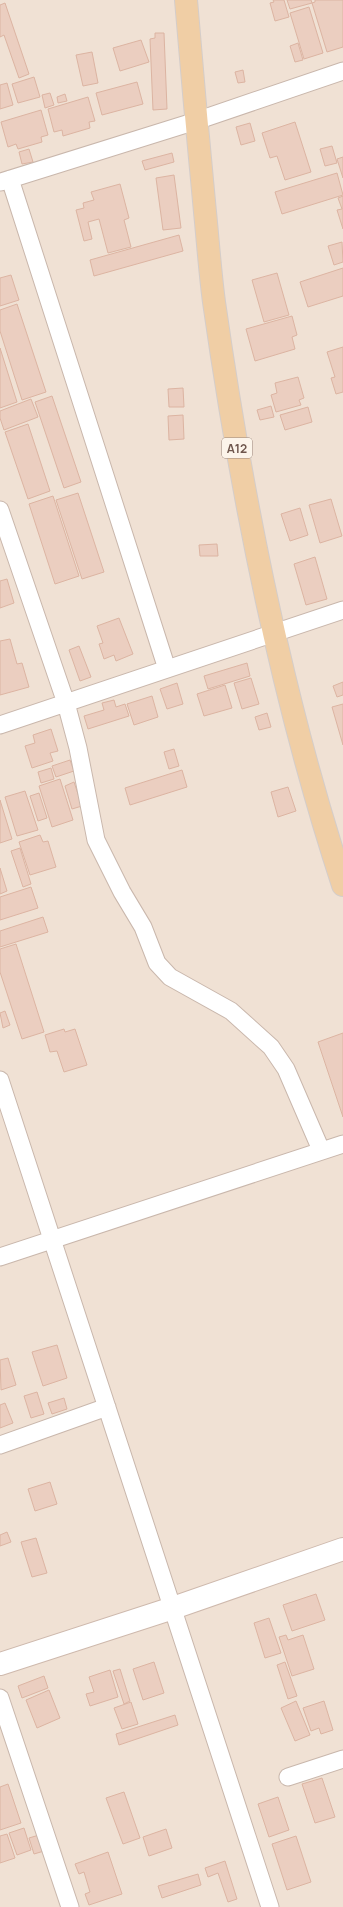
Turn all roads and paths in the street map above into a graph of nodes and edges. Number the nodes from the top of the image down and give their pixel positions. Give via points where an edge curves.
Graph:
1 (186, 0) edge
2 (343, 71) edge
3 (196, 121) junction
4 (5, 180) edge
5 (0, 510) edge
6 (343, 610) edge
7 (274, 634) junction
8 (167, 669) junction
9 (66, 703) junction
10 (0, 725) edge
11 (343, 885) edge
12 (0, 1080) edge
13 (343, 1144) edge
14 (321, 1150) junction
15 (52, 1239) junction
16 (0, 1257) edge
17 (107, 1407) junction
18 (0, 1445) edge
19 (343, 1550) edge
20 (173, 1608) junction
21 (0, 1664) edge
22 (0, 1698) edge
23 (343, 1758) edge
24 (288, 1777) dead end
25 (70, 1907) edge
26 (270, 1907) edge

1 - 3 main road, A12
2 - 3 street
3 - 4 street
3 - 7 main road, A12 via 214,300 240,469
4 - 8 street
5 - 9 street
6 - 7 street
7 - 8 street
7 - 11 main road, A12 via 299,735
8 - 9 street
9 - 10 street
9 - 14 street via 78,748 96,840 143,927 157,963 170,977 231,1011 271,1048 286,1069
12 - 15 street
13 - 14 street
14 - 15 street
15 - 16 street
15 - 17 street
17 - 18 street
17 - 20 street
19 - 20 street
20 - 21 street
20 - 26 street
22 - 25 street
23 - 24 street

